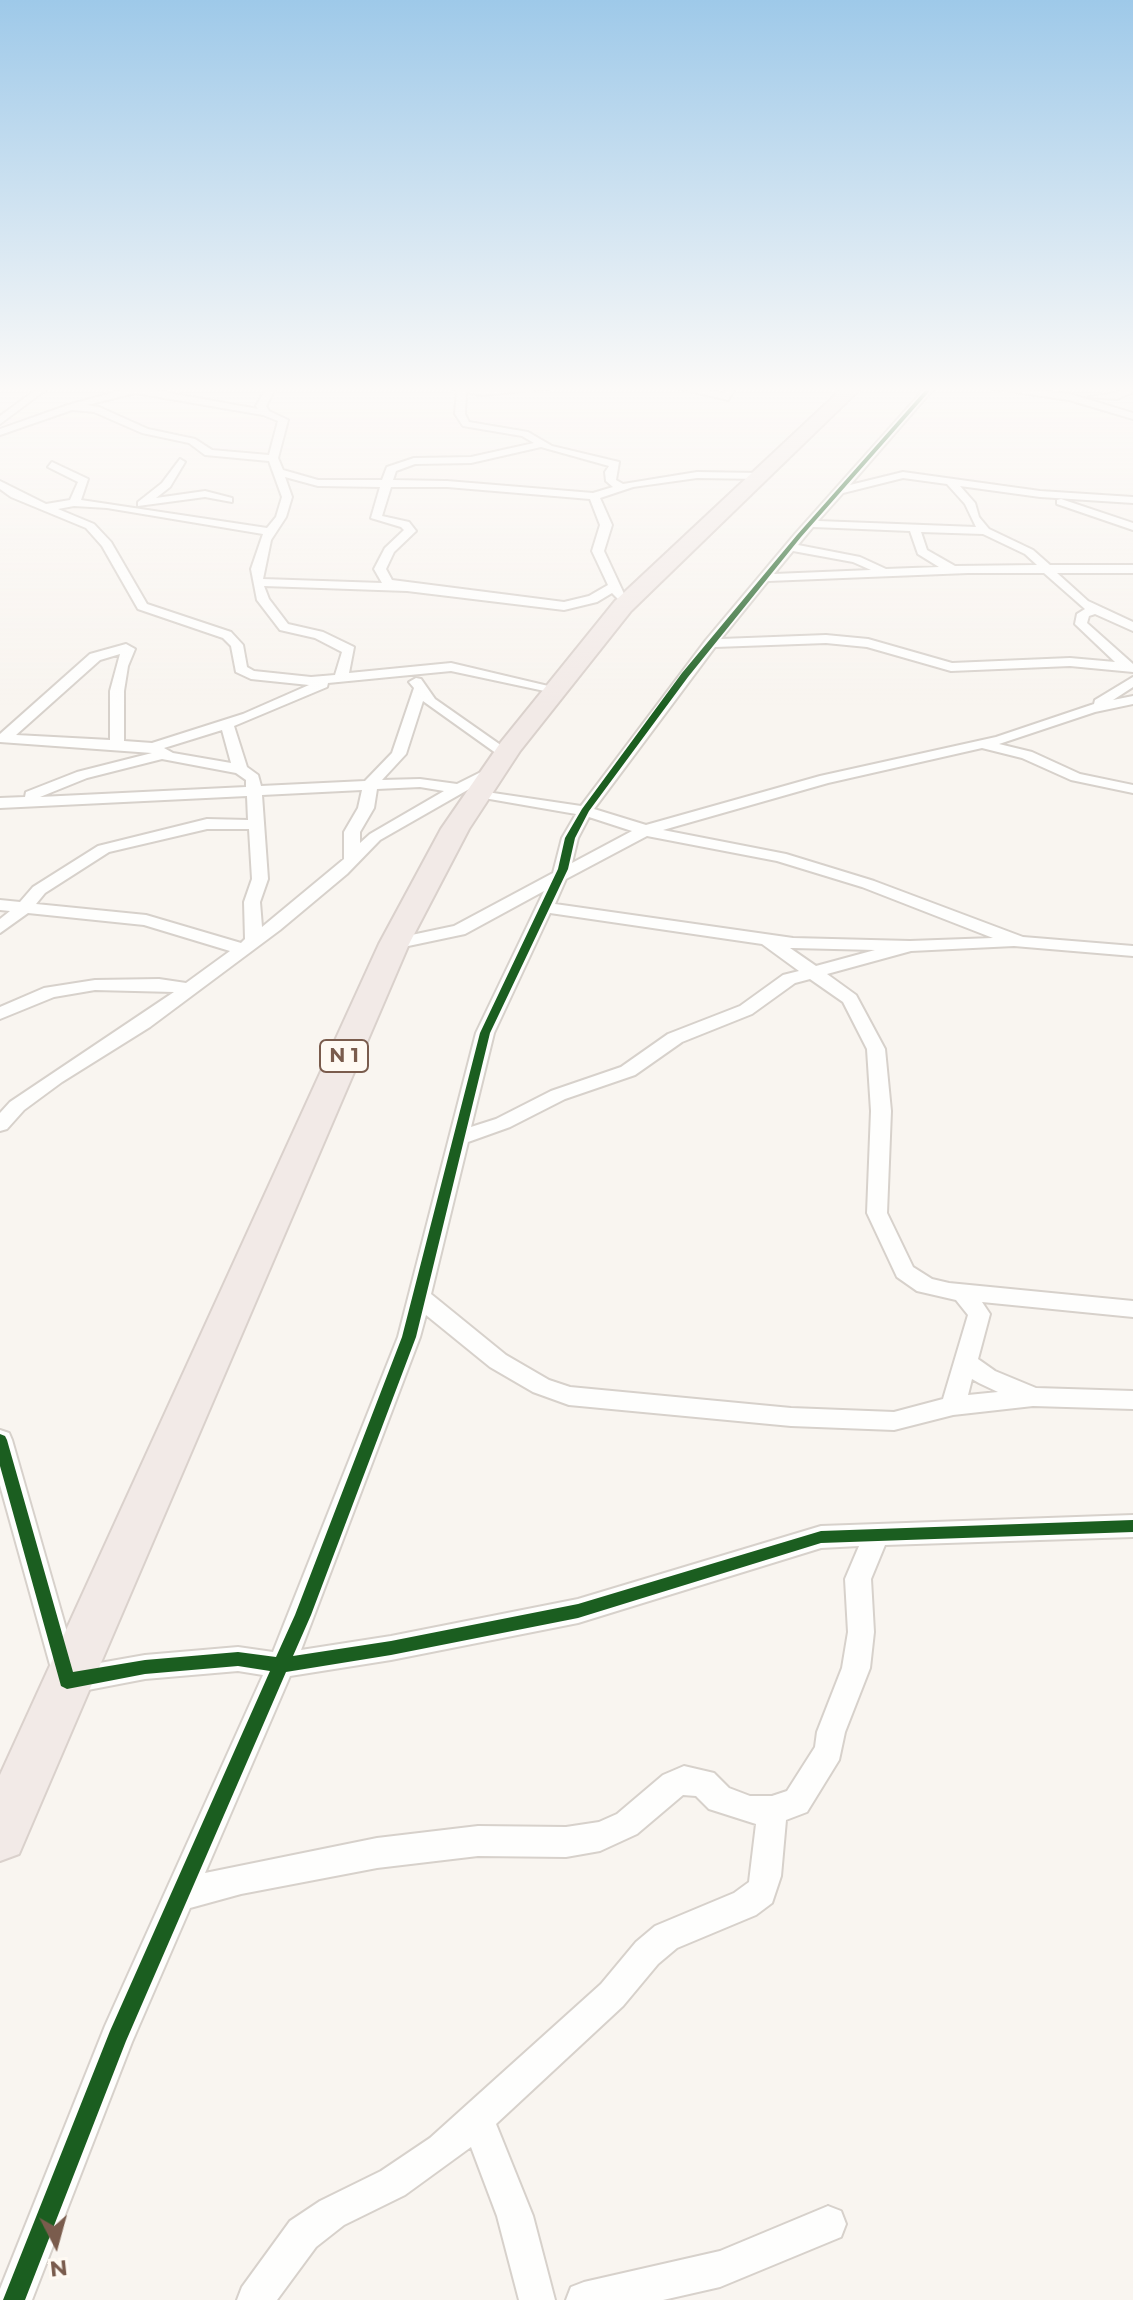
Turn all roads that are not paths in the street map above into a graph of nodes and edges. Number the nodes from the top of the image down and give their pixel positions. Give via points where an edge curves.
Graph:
1 (13, 493) edge
2 (78, 493) edge
3 (156, 493) edge
4 (286, 493) edge
5 (384, 493) edge
6 (561, 493) edge
7 (602, 493) edge
8 (740, 493) edge
9 (838, 493) edge
10 (961, 493) edge
11 (991, 493) edge
12 (1035, 493) edge
13 (1040, 494) junction
14 (594, 496) junction
15 (228, 500) dead end
16 (1133, 500) edge
17 (74, 503) junction
18 (142, 506) junction
19 (48, 507) junction
20 (973, 507) junction
21 (810, 524) junction
22 (1133, 527) edge
23 (915, 529) junction
24 (985, 531) junction
25 (269, 532) junction
26 (788, 551) junction
27 (1044, 567) junction
28 (1133, 569) edge
29 (954, 570) junction
30 (884, 571) junction
31 (765, 578) junction
32 (258, 582) junction
33 (407, 587) junction
34 (619, 596) junction
35 (1094, 610) junction
36 (1133, 627) edge
37 (711, 643) junction
38 (1129, 667) edge
39 (410, 671) junction
40 (337, 678) junction
41 (1133, 681) edge
42 (420, 689) junction
43 (554, 689) junction
44 (1133, 700) edge
45 (1091, 709) junction
46 (227, 724) junction
47 (2, 738) edge
48 (117, 744) junction
49 (979, 745) junction
50 (159, 750) junction
51 (240, 769) junction
52 (485, 776) junction
53 (370, 785) junction
54 (254, 789) junction
55 (1133, 789) edge
56 (5, 805) edge
57 (585, 811) junction
58 (256, 825) junction
59 (646, 830) junction
60 (352, 860) junction
61 (558, 878) junction
62 (0, 905) edge
63 (25, 907) junction
64 (544, 907) junction
65 (0, 928) edge
66 (768, 940) junction
67 (1020, 942) junction
68 (394, 944) junction
69 (248, 945) junction
70 (910, 946) junction
71 (1133, 951) edge
72 (813, 970) junction
73 (189, 989) junction
74 (0, 1014) edge
75 (0, 1125) edge
76 (459, 1138) junction
77 (963, 1293) junction
78 (419, 1297) junction
79 (1133, 1309) edge
80 (967, 1363) junction
81 (1033, 1397) junction
82 (1133, 1400) edge
83 (953, 1406) junction
84 (0, 1440) edge
85 (1133, 1526) edge
86 (876, 1536) junction
87 (281, 1665) junction
88 (67, 1681) junction
89 (772, 1810) junction
90 (0, 1835) edge
91 (180, 1895) junction
92 (477, 2119) junction
93 (828, 2224) dead end
94 (14, 2300) edge
95 (255, 2300) edge
96 (537, 2300) edge
97 (584, 2300) edge

1 - 19 street
2 - 17 street
3 - 18 street
4 - 25 street via 281,517
5 - 33 street via 376,518 405,524 410,531 389,550 380,569 388,582
6 - 14 street
7 - 14 street
8 - 34 highway, N 1
9 - 21 street
10 - 20 street
11 - 20 street
12 - 13 street
13 - 16 street
13 - 22 street
14 - 34 street via 606,525 598,551
15 - 18 street via 205,494
17 - 18 street
17 - 19 street
18 - 25 street
19 - 40 street via 90,526 107,544 142,606 227,635 237,645 241,669 251,675 275,680
20 - 24 street
21 - 23 street
21 - 26 street
23 - 24 street
23 - 29 street via 922,552
24 - 27 street via 1024,549
25 - 32 street
26 - 30 street via 819,551
26 - 31 street
27 - 28 street
27 - 29 street
27 - 35 street
29 - 30 street
30 - 31 street
31 - 37 street
32 - 33 street
32 - 40 street via 263,600 284,627 319,635 349,650
33 - 34 street via 564,606
34 - 43 highway, N 1
35 - 36 street
35 - 38 street via 1083,614 1081,624
37 - 38 street via 826,639 868,643 951,667 1047,662
37 - 57 street
39 - 40 street
39 - 42 street
39 - 43 street via 451,667
40 - 46 street
41 - 45 street
42 - 52 street
42 - 53 street via 399,754
43 - 52 highway, N 1
44 - 45 street
45 - 49 street
46 - 50 street
46 - 51 street
47 - 48 street
47 - 48 street via 95,657 126,648 117,691
48 - 50 street
49 - 55 street via 1027,755 1076,777
49 - 59 street via 825,779
50 - 51 street via 185,761
50 - 56 street
51 - 54 street via 253,778
52 - 53 street
52 - 57 street
52 - 60 street via 375,837
52 - 68 highway, N 1
53 - 54 street
53 - 60 street via 366,808 352,832
54 - 56 street
54 - 58 street
57 - 59 street
57 - 61 street
58 - 63 street via 215,823 120,843 60,875
58 - 69 street via 260,879
59 - 61 street
59 - 67 street via 780,857
60 - 69 street
61 - 64 street
61 - 68 street via 459,930
62 - 63 street
63 - 65 street
63 - 69 street via 146,920
64 - 66 street
64 - 76 street via 485,1033
66 - 70 street
66 - 72 street
67 - 70 street
67 - 71 street
68 - 88 highway, N 1
69 - 73 street
70 - 72 street
72 - 76 street via 789,979 746,1010 675,1038 628,1071
72 - 77 street via 850,999 876,1049 881,1111 877,1213 886,1236 905,1272 925,1285
73 - 74 street via 95,985 50,992
73 - 75 street via 55,1078
76 - 78 street
77 - 79 street
77 - 80 street via 979,1314
78 - 83 street via 498,1361 569,1396 871,1421 894,1421
78 - 87 street via 409,1337
80 - 81 street
80 - 83 street
81 - 82 street
81 - 83 street
84 - 88 street
85 - 86 street
86 - 87 street via 821,1537 578,1611
86 - 89 street via 858,1579 859,1652 829,1751 797,1802
87 - 88 street via 238,1659
87 - 91 street
88 - 90 highway, N 1
89 - 91 street via 750,1810 719,1799 704,1783 684,1780 627,1824 600,1836 566,1842 478,1841 377,1853
89 - 92 street via 761,1892 666,1937 612,1995
91 - 94 street via 117,2038
92 - 95 street via 393,2183 303,2234
92 - 96 street via 515,2216
93 - 97 street via 720,2269

